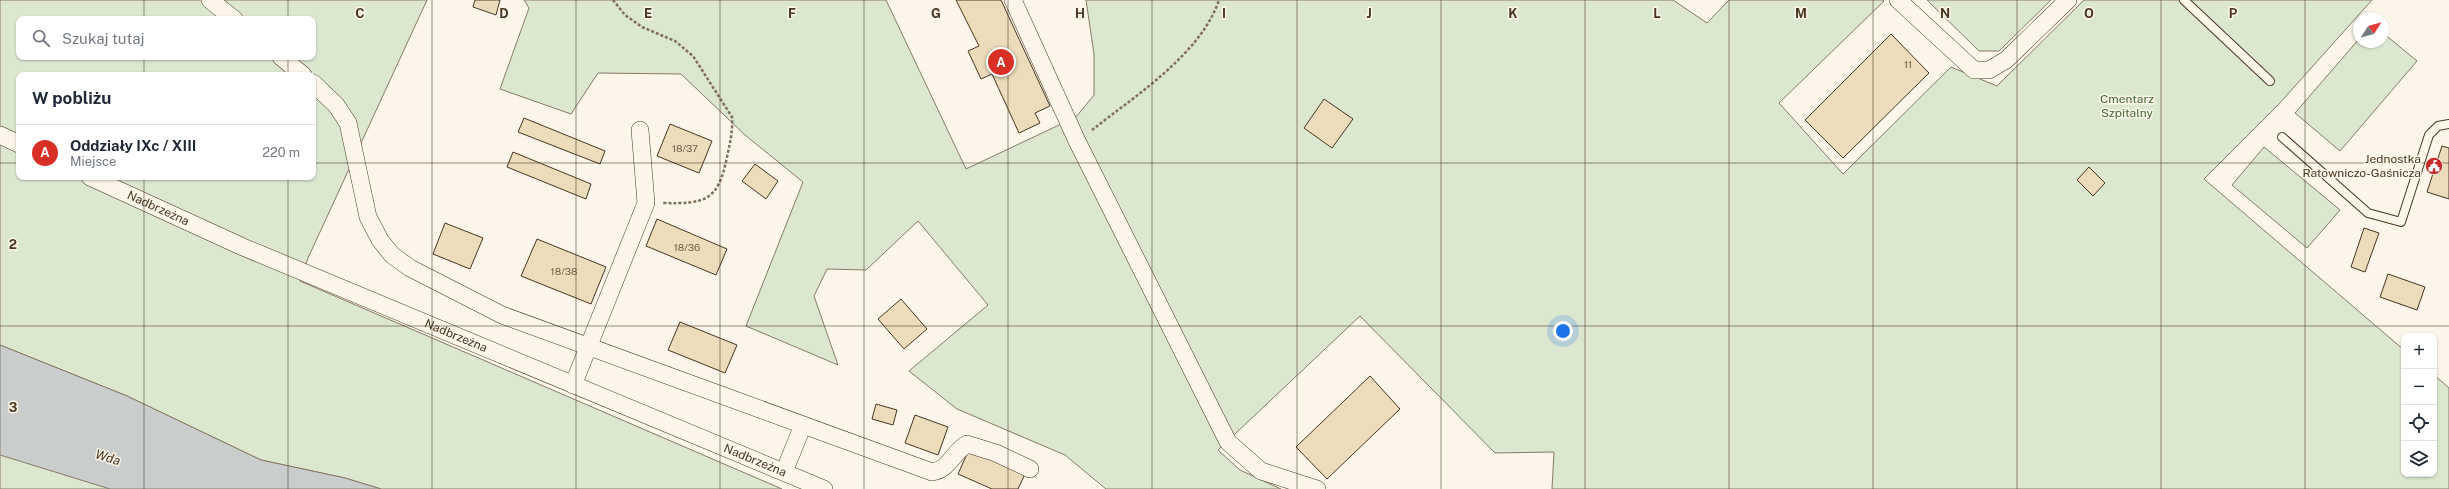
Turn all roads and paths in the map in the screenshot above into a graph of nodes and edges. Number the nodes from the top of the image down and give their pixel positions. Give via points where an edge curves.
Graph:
1 (210, 0) edge
2 (614, 0) edge
3 (1013, 0) edge
4 (1219, 0) edge
5 (1898, 0) edge
6 (2068, 0) edge
7 (2184, 0) edge
8 (230, 16) edge
9 (285, 60) edge
10 (299, 72) edge
11 (2270, 81) dead end
12 (316, 86) edge
13 (2449, 124) edge
14 (640, 130) dead end
15 (0, 135) edge
16 (2282, 138) dead end
17 (1077, 141) junction
18 (16, 143) edge
19 (97, 180) edge
20 (646, 202) junction
21 (587, 346) junction
22 (573, 385) junction
23 (803, 425) junction
24 (1030, 469) dead end
25 (784, 472) junction
26 (824, 489) edge
27 (1317, 489) edge

1 - 8 street
2 - 20 path via 642,27 675,41 693,56 732,117 733,128 723,179 713,194 700,201
3 - 17 street
4 - 17 path via 1207,24 1171,66 1150,86
5 - 6 street via 1974,70 1989,70 2006,60
7 - 11 lane
9 - 10 street
12 - 21 street via 336,105 348,123 368,217 380,240 392,255 410,268 502,315
13 - 16 lane via 2438,126 2429,135 2401,222 2368,213
14 - 20 street
15 - 18 street
17 - 27 street via 1228,442 1261,471
19 - 22 street, Nadbrzeżna via 243,247
20 - 21 street
21 - 22 street
21 - 23 street
22 - 25 street, Nadbrzeżna
23 - 24 street via 932,472 939,471 947,465 960,448 967,444 996,453
23 - 25 street
25 - 26 street, Nadbrzeżna

